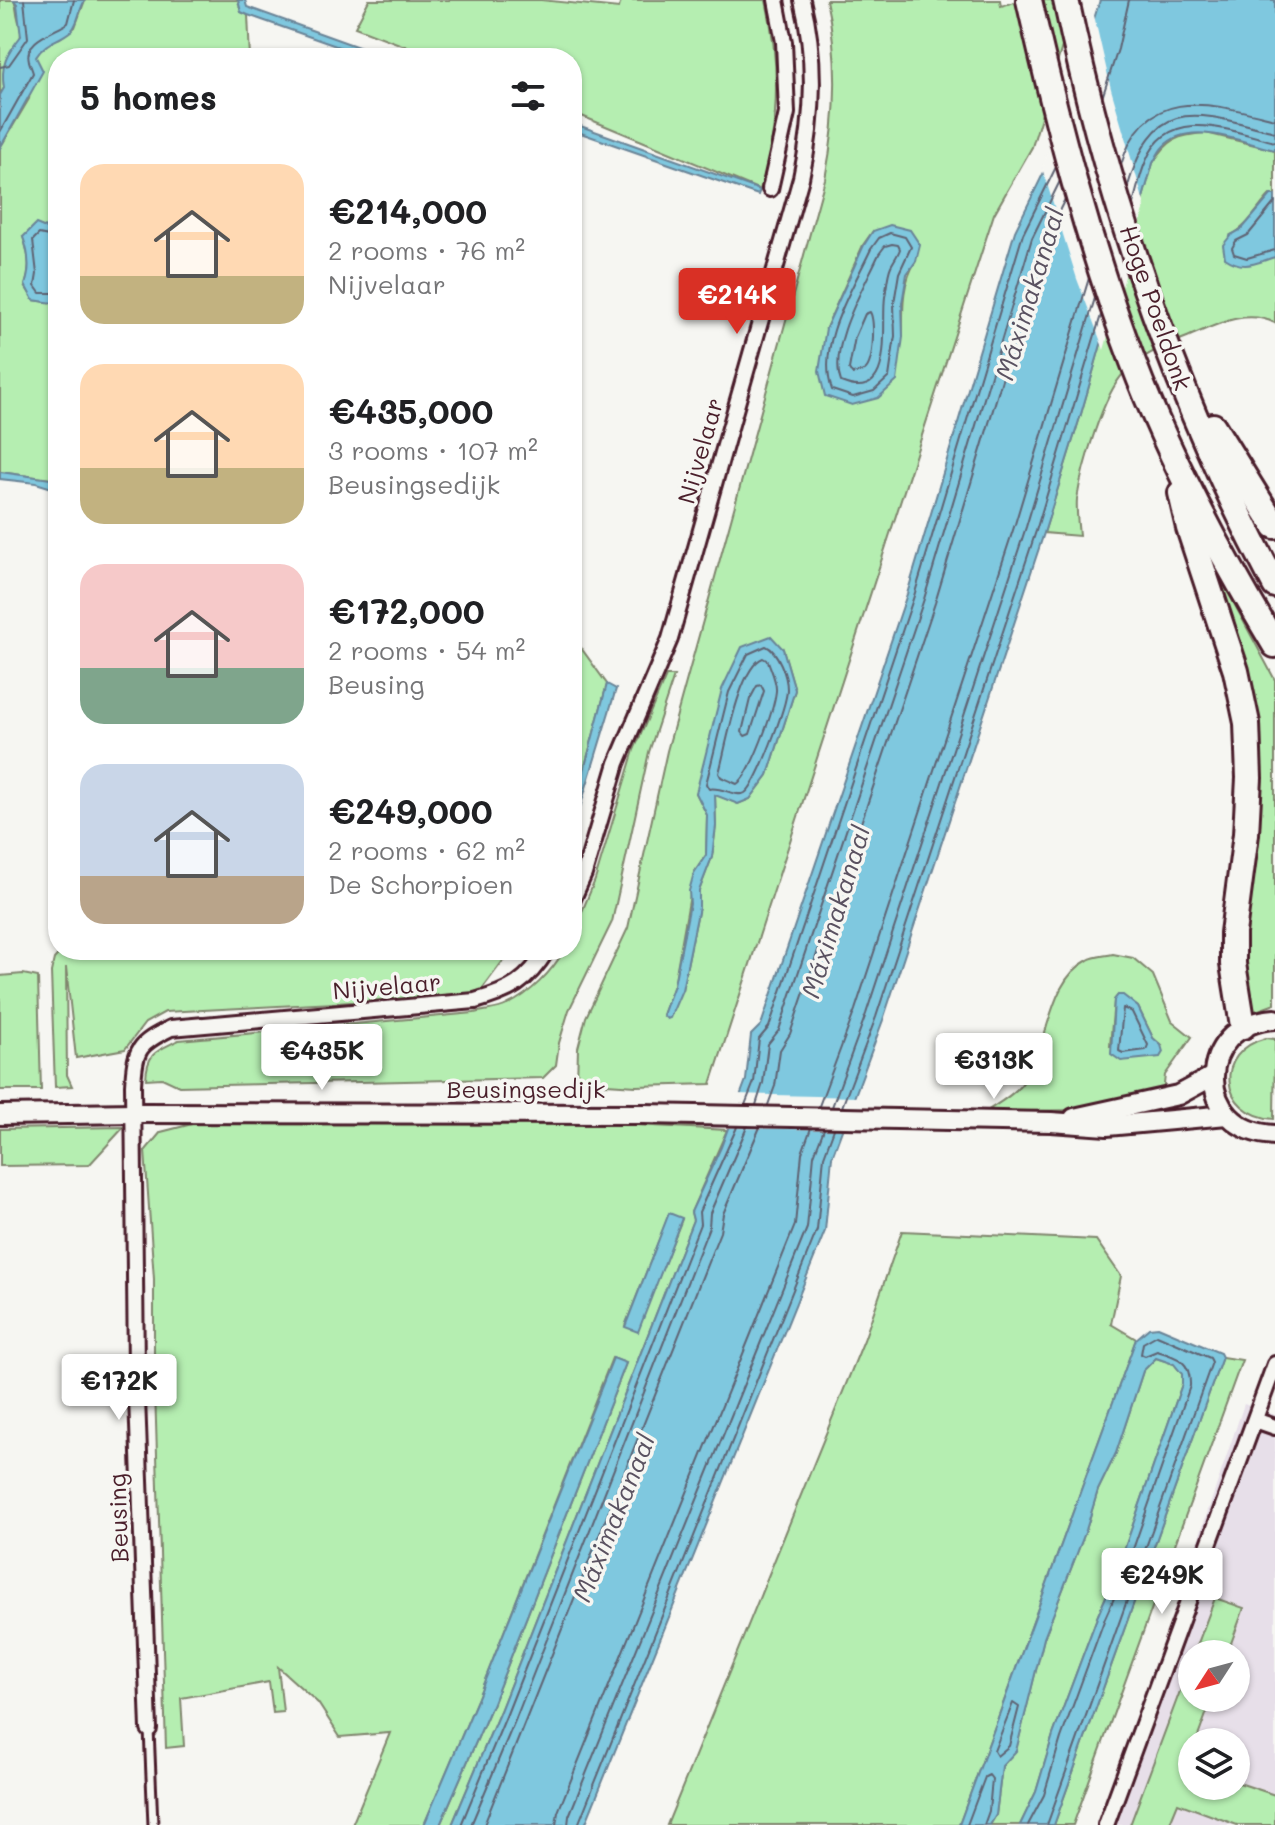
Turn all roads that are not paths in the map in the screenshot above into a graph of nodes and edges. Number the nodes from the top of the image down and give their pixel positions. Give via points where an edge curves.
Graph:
1 (776, 0) edge
2 (802, 0) edge
3 (1029, 0) edge
4 (1068, 9) edge
5 (770, 189) dead end
6 (1185, 395) junction
7 (1173, 455) junction
8 (1275, 526) edge
9 (1275, 585) edge
10 (1275, 645) edge
11 (582, 878) edge
12 (540, 960) edge
13 (1275, 1019) edge
14 (1243, 1026) junction
15 (1213, 1076) junction
16 (135, 1113) junction
17 (0, 1115) edge
18 (1227, 1115) junction
19 (1051, 1122) junction
20 (1274, 1136) edge
21 (1275, 1364) edge
22 (1255, 1420) junction
23 (1275, 1427) edge
24 (149, 1729) joint
25 (153, 1825) edge
26 (1106, 1825) edge

1 - 5 street via 787,113
2 - 11 street, Nijvelaar via 813,76 811,132 801,178 670,639 617,763
3 - 7 highway, Hoge Poeldonk via 1090,239
4 - 6 highway, Hoge Poeldonk via 1110,177
6 - 8 highway via 1214,429
6 - 9 highway, Hoge Poeldonk
7 - 10 highway, Hoge Poeldonk
7 - 14 highway via 1189,528 1217,607 1247,723 1248,806 1233,933
12 - 16 street, Nijvelaar via 525,980 475,1001 171,1028 152,1037 135,1057
13 - 14 street
14 - 15 street via 1222,1047
15 - 18 street
15 - 19 street, Beusingsedijk via 1178,1095
16 - 17 street, Beusingsedijk
16 - 19 street, Beusingsedijk via 644,1114
16 - 24 street, Beusing via 136,1370
18 - 19 street, Beusingsedijk via 1107,1126
18 - 20 street via 1243,1128
21 - 22 street
22 - 23 street
22 - 26 street
24 - 25 lane

